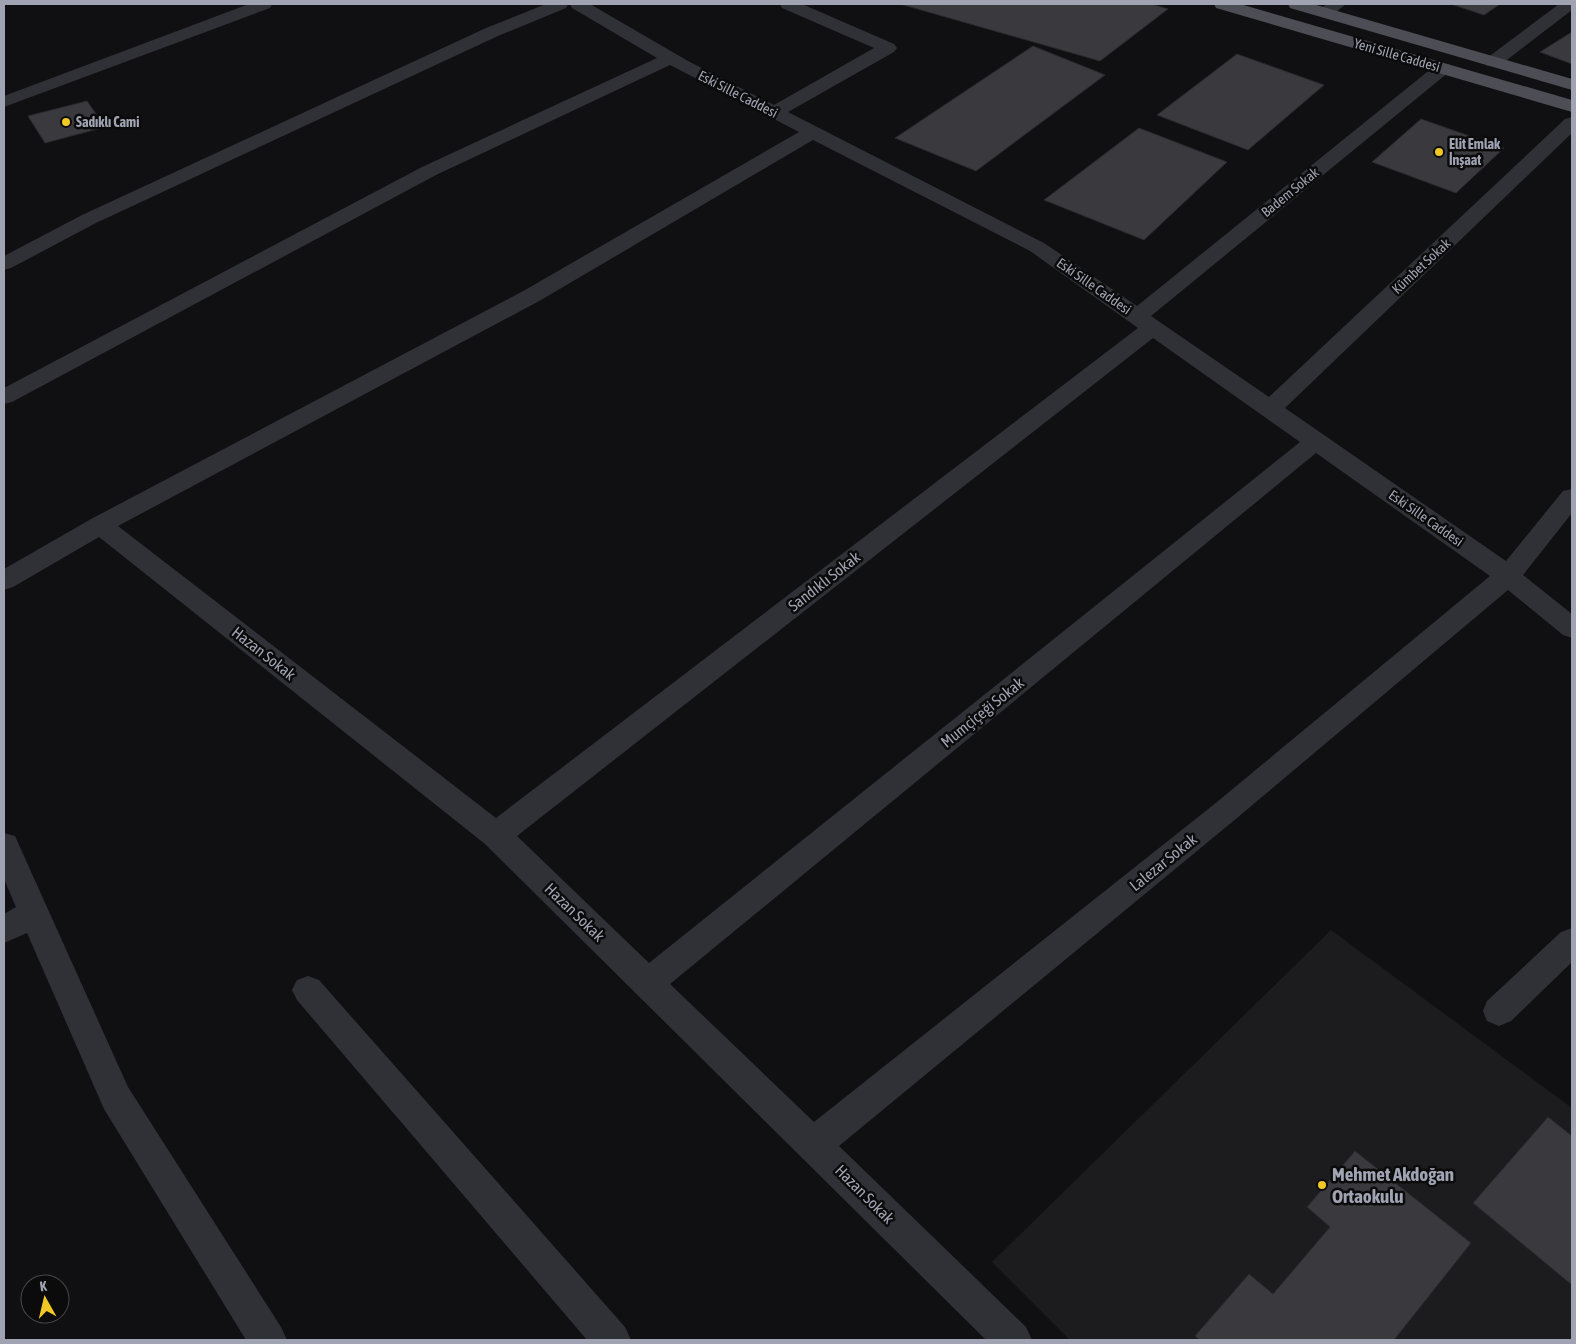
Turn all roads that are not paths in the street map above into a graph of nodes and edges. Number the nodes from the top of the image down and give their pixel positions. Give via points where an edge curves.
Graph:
1 (264, 4) edge
2 (560, 4) edge
3 (578, 4) edge
4 (788, 4) edge
5 (1222, 4) edge
6 (1296, 4) edge
7 (1569, 4) edge
8 (1332, 8) edge
9 (671, 58) junction
10 (1493, 62) junction
11 (1443, 68) junction
12 (1572, 85) edge
13 (4, 102) edge
14 (1572, 106) edge
15 (774, 112) junction
16 (1572, 123) edge
17 (813, 132) junction
18 (4, 264) edge
19 (1145, 322) junction
20 (4, 397) edge
21 (1270, 409) junction
22 (1316, 441) junction
23 (1572, 497) edge
24 (100, 525) junction
25 (1508, 576) junction
26 (4, 582) edge
27 (1572, 628) edge
28 (496, 835) junction
29 (4, 846) edge
30 (34, 914) junction
31 (4, 930) edge
32 (1572, 942) edge
33 (648, 983) junction
34 (308, 990) dead end
35 (1500, 1011) dead end
36 (814, 1144) junction
37 (268, 1340) edge
38 (612, 1340) edge
39 (1012, 1340) edge

1 - 13 street
2 - 18 street via 492,32 89,219
3 - 9 street, Eski Sille Caddesi
4 - 15 street via 888,48
5 - 11 main road, Yeni Sille Caddesi
6 - 8 main road, Yeni Sille Caddesi
7 - 10 street
8 - 10 main road, Yeni Sille Caddesi
9 - 15 street, Eski Sille Caddesi
9 - 20 street via 429,170
10 - 12 main road, Yeni Sille Caddesi
11 - 14 main road, Yeni Sille Caddesi
11 - 19 street, Badem Sokak
15 - 17 street, Eski Sille Caddesi
16 - 21 street, Kümbet Sokak
17 - 19 street, Eski Sille Caddesi via 1037,247
17 - 24 street via 533,295
19 - 21 street, Eski Sille Caddesi
19 - 28 street, Sandıklı Sokak
21 - 22 street, Eski Sille Caddesi
22 - 25 street, Eski Sille Caddesi
22 - 33 street, Mumçiçeği Sokak
23 - 25 street, Lalezar Sokak
24 - 26 street
24 - 28 street, Hazan Sokak
25 - 27 street, Eski Sille Caddesi
25 - 36 street, Lalezar Sokak via 1219,817
28 - 33 street, Hazan Sokak
29 - 30 street
30 - 31 street
30 - 37 street via 116,1098
32 - 35 street
33 - 36 street, Hazan Sokak
34 - 38 street
36 - 39 street, Hazan Sokak

